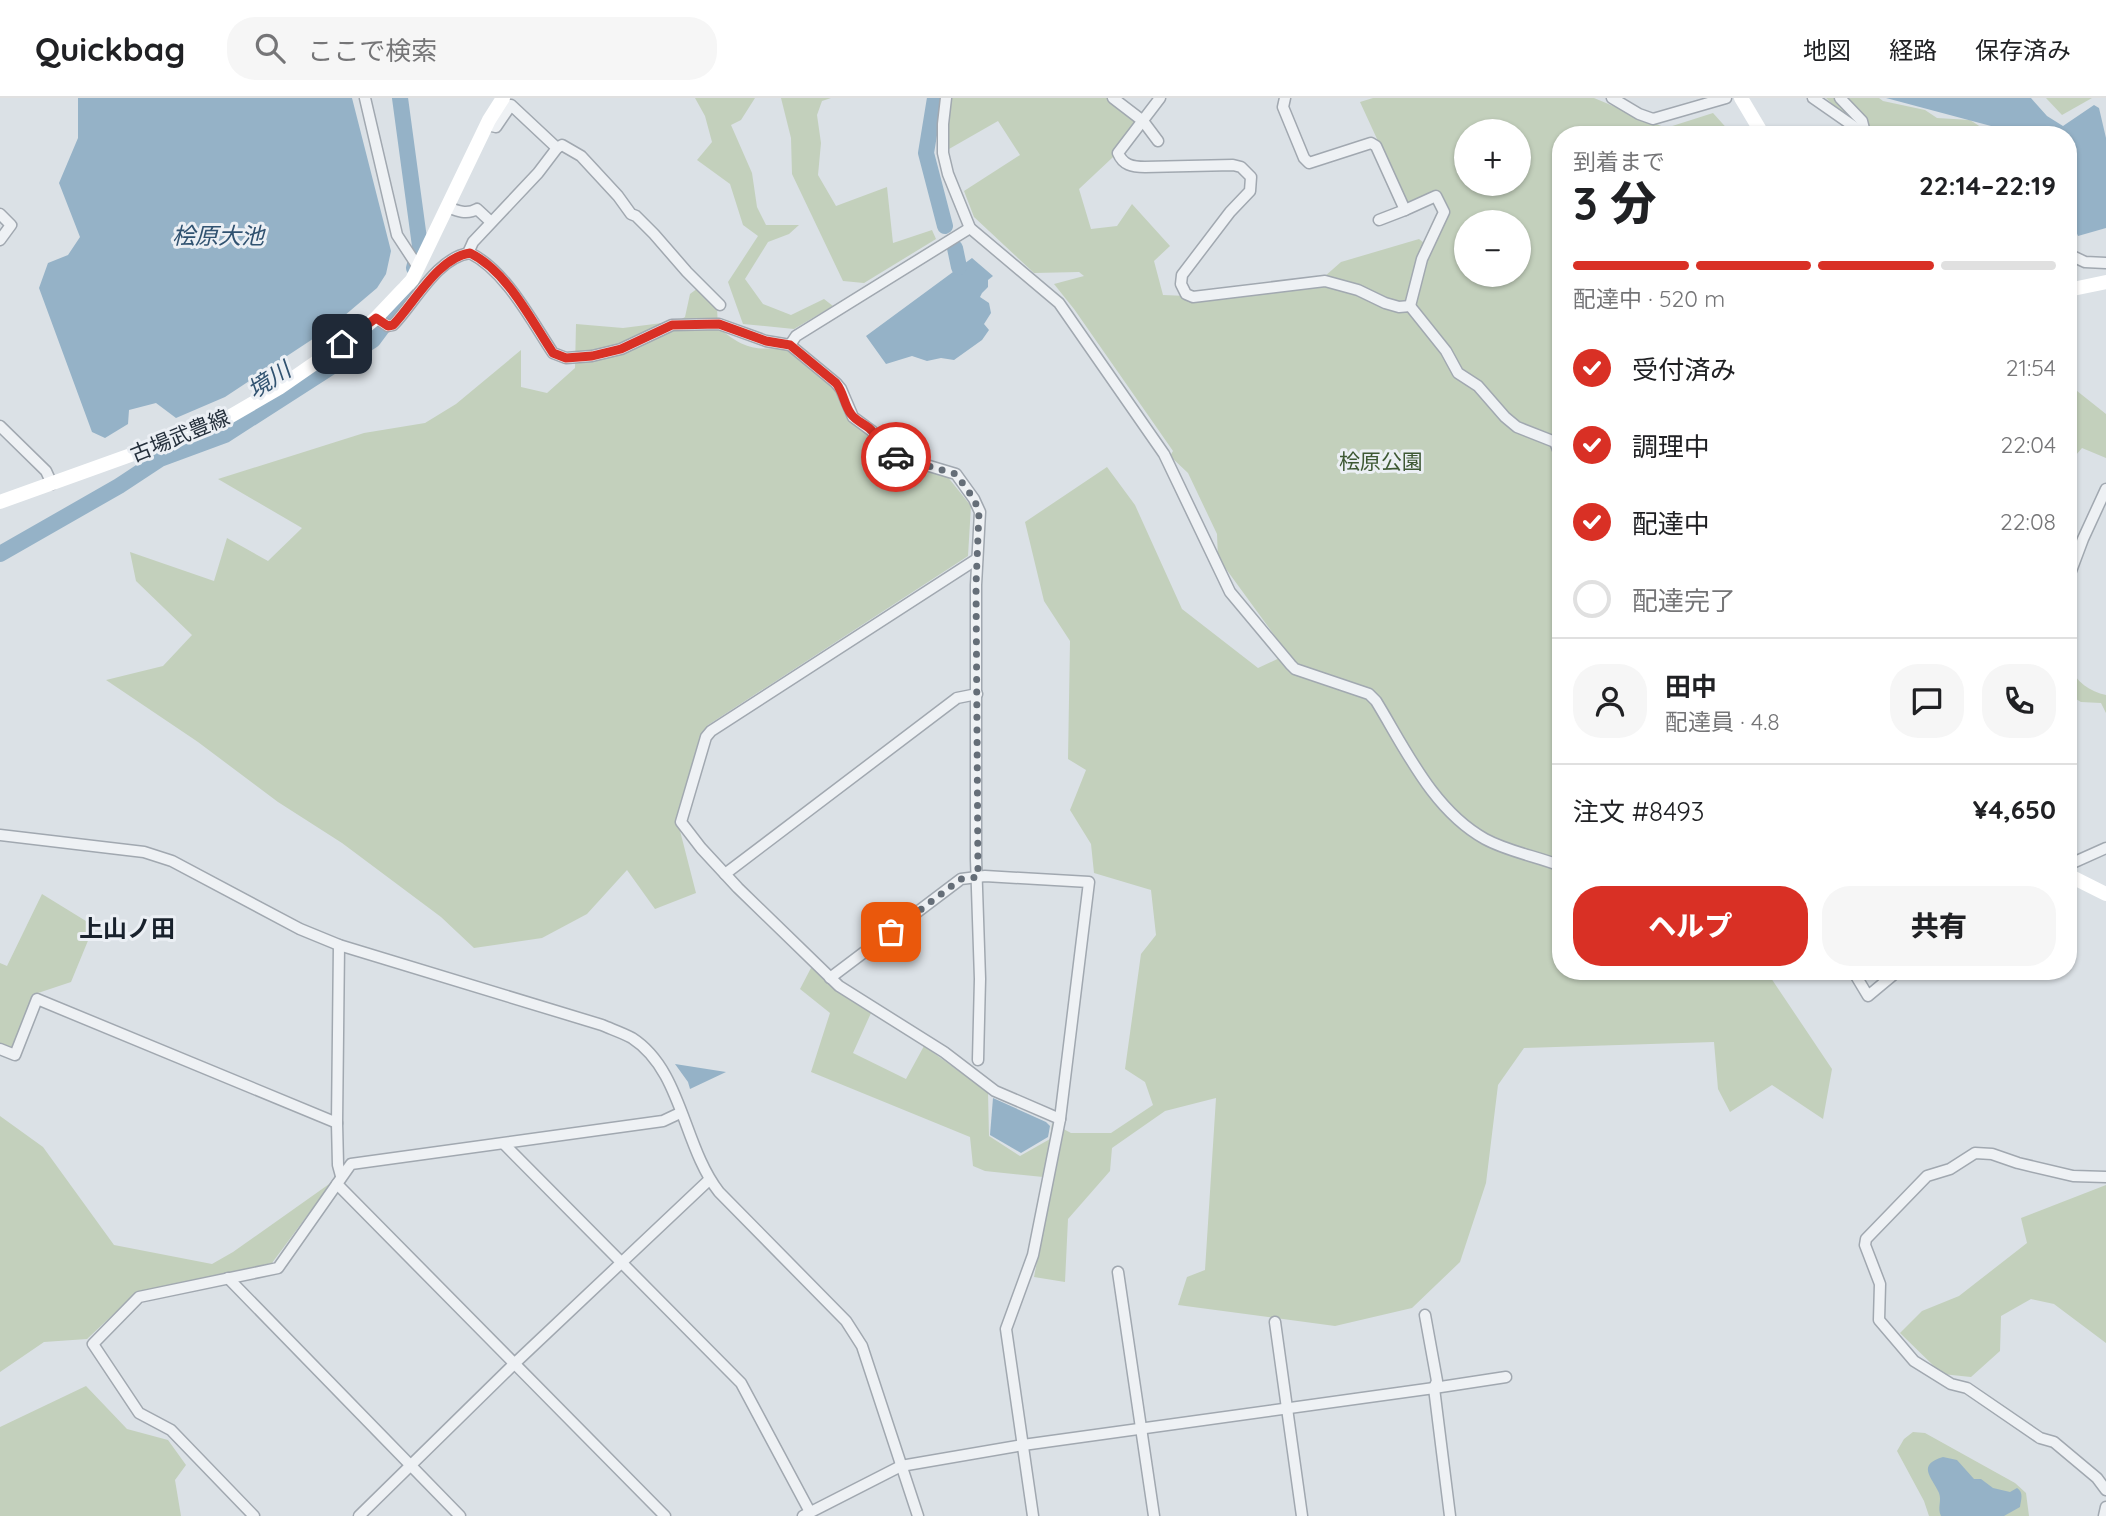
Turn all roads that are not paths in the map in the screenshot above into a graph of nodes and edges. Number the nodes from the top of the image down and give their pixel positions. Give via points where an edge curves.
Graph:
1 (366, 98) edge
2 (503, 98) edge
3 (946, 98) edge
4 (1113, 98) edge
5 (1160, 98) edge
6 (1285, 98) edge
7 (1612, 98) edge
8 (1726, 98) edge
9 (1741, 98) edge
10 (1813, 98) edge
11 (1840, 98) edge
12 (1143, 121) junction
13 (487, 125) junction
14 (1758, 126) edge
15 (1854, 126) edge
16 (1864, 126) edge
17 (1158, 141) dead end
18 (557, 148) junction
19 (448, 207) junction
20 (1405, 209) junction
21 (0, 214) edge
22 (1379, 220) dead end
23 (491, 222) junction
24 (970, 228) junction
25 (0, 240) edge
26 (468, 253) junction
27 (2077, 258) edge
28 (2106, 263) edge
29 (418, 267) junction
30 (2106, 282) edge
31 (2077, 288) edge
32 (720, 305) dead end
33 (1410, 306) junction
34 (376, 318) junction
35 (790, 345) junction
36 (0, 426) edge
37 (1552, 441) edge
38 (51, 484) junction
39 (2106, 489) edge
40 (0, 502) edge
41 (2077, 555) edge
42 (977, 559) junction
43 (977, 694) junction
44 (0, 835) edge
45 (2106, 848) edge
46 (2077, 861) edge
47 (1552, 862) edge
48 (725, 874) junction
49 (978, 877) junction
50 (2077, 879) edge
51 (2106, 894) edge
52 (339, 945) junction
53 (830, 978) junction
54 (1858, 980) edge
55 (1887, 980) edge
56 (0, 1049) edge
57 (978, 1060) dead end
58 (680, 1113) junction
59 (1060, 1119) junction
60 (337, 1123) junction
61 (504, 1144) junction
62 (2106, 1177) edge
63 (339, 1180) junction
64 (709, 1180) junction
65 (621, 1262) junction
66 (1118, 1272) dead end
67 (228, 1278) junction
68 (1425, 1315) dead end
69 (1275, 1322) dead end
70 (514, 1364) junction
71 (1506, 1377) dead end
72 (1434, 1388) junction
73 (1286, 1408) junction
74 (1141, 1429) junction
75 (1023, 1445) junction
76 (411, 1466) junction
77 (901, 1466) junction
78 (2106, 1490) edge
79 (2106, 1507) edge
80 (807, 1514) edge
81 (254, 1516) edge
82 (359, 1516) edge
83 (460, 1516) edge
84 (665, 1516) edge
85 (918, 1516) edge
86 (1033, 1516) edge
87 (1154, 1516) edge
88 (1302, 1516) edge
89 (1450, 1516) edge
90 (2104, 1516) edge

1 - 29 street via 397,235
2 - 13 main road, 古場武豊線
3 - 24 street via 943,153
4 - 12 street
5 - 12 street
6 - 20 street via 1283,107 1309,163 1374,144
7 - 8 street via 1653,119
9 - 14 main road
10 - 15 street
11 - 16 street
12 - 17 street
12 - 33 street via 1118,153 1128,165 1233,166 1251,177 1250,191 1182,275 1186,294 1325,281 1385,303
13 - 18 street via 496,127 511,105
13 - 19 main road, 古場武豊線
18 - 23 street
18 - 32 street via 562,145 581,156
19 - 23 street via 463,212 477,209
19 - 29 main road, 古場武豊線
20 - 22 street
20 - 33 street via 1436,196 1444,212 1422,259
21 - 25 street via 11,225
23 - 26 street
24 - 35 street via 796,336
24 - 47 street via 1059,303 1164,454 1230,592 1291,665 1369,694 1430,788 1465,826 1502,847
26 - 34 street via 425,283 393,325
26 - 35 street via 480,258 516,296 559,356 592,356 621,349 661,328 683,323 719,324
27 - 28 street
29 - 34 main road, 古場武豊線 via 412,280
30 - 31 main road
33 - 37 street via 1458,373 1478,387 1510,422
34 - 38 main road, 古場武豊線 via 279,388 217,424
35 - 42 street via 836,383 853,417 872,431 887,453 956,474 979,512
36 - 38 street via 46,471
38 - 40 main road, 古場武豊線
39 - 41 street
42 - 43 street
42 - 48 street via 706,737 681,822
43 - 48 street via 957,698
43 - 49 street
44 - 52 street via 144,852
45 - 46 street
48 - 53 street
49 - 53 street via 961,879 947,888
49 - 57 street
49 - 59 street via 1089,882
50 - 51 main road
52 - 58 street via 632,1038 656,1060 671,1084
52 - 60 street
53 - 59 street via 995,1091
54 - 55 street via 1868,996
56 - 60 street via 15,1055 37,999
58 - 61 street via 663,1121
58 - 64 street
59 - 75 street via 1033,1255 1006,1329
60 - 63 street
61 - 63 street via 351,1164
61 - 65 street
62 - 78 street via 2073,1176 1975,1153 1950,1169 1927,1176 1866,1238 1865,1245 1880,1284 1880,1320 1914,1361 1951,1384 1967,1388 2040,1438 2054,1442
63 - 67 street via 278,1268
63 - 70 street
64 - 65 street
64 - 77 street via 846,1321 862,1348
65 - 70 street
65 - 80 street via 741,1384
66 - 74 street
67 - 76 street
67 - 81 street via 139,1297 93,1344 139,1413 171,1430
68 - 72 street via 1437,1381
69 - 73 street
70 - 76 street
70 - 84 street
71 - 72 street
72 - 73 street
72 - 89 street
73 - 74 street
73 - 88 street
74 - 75 street
74 - 87 street
75 - 77 street
75 - 86 street
76 - 82 street
76 - 83 street
77 - 80 street
77 - 85 street
79 - 90 street

